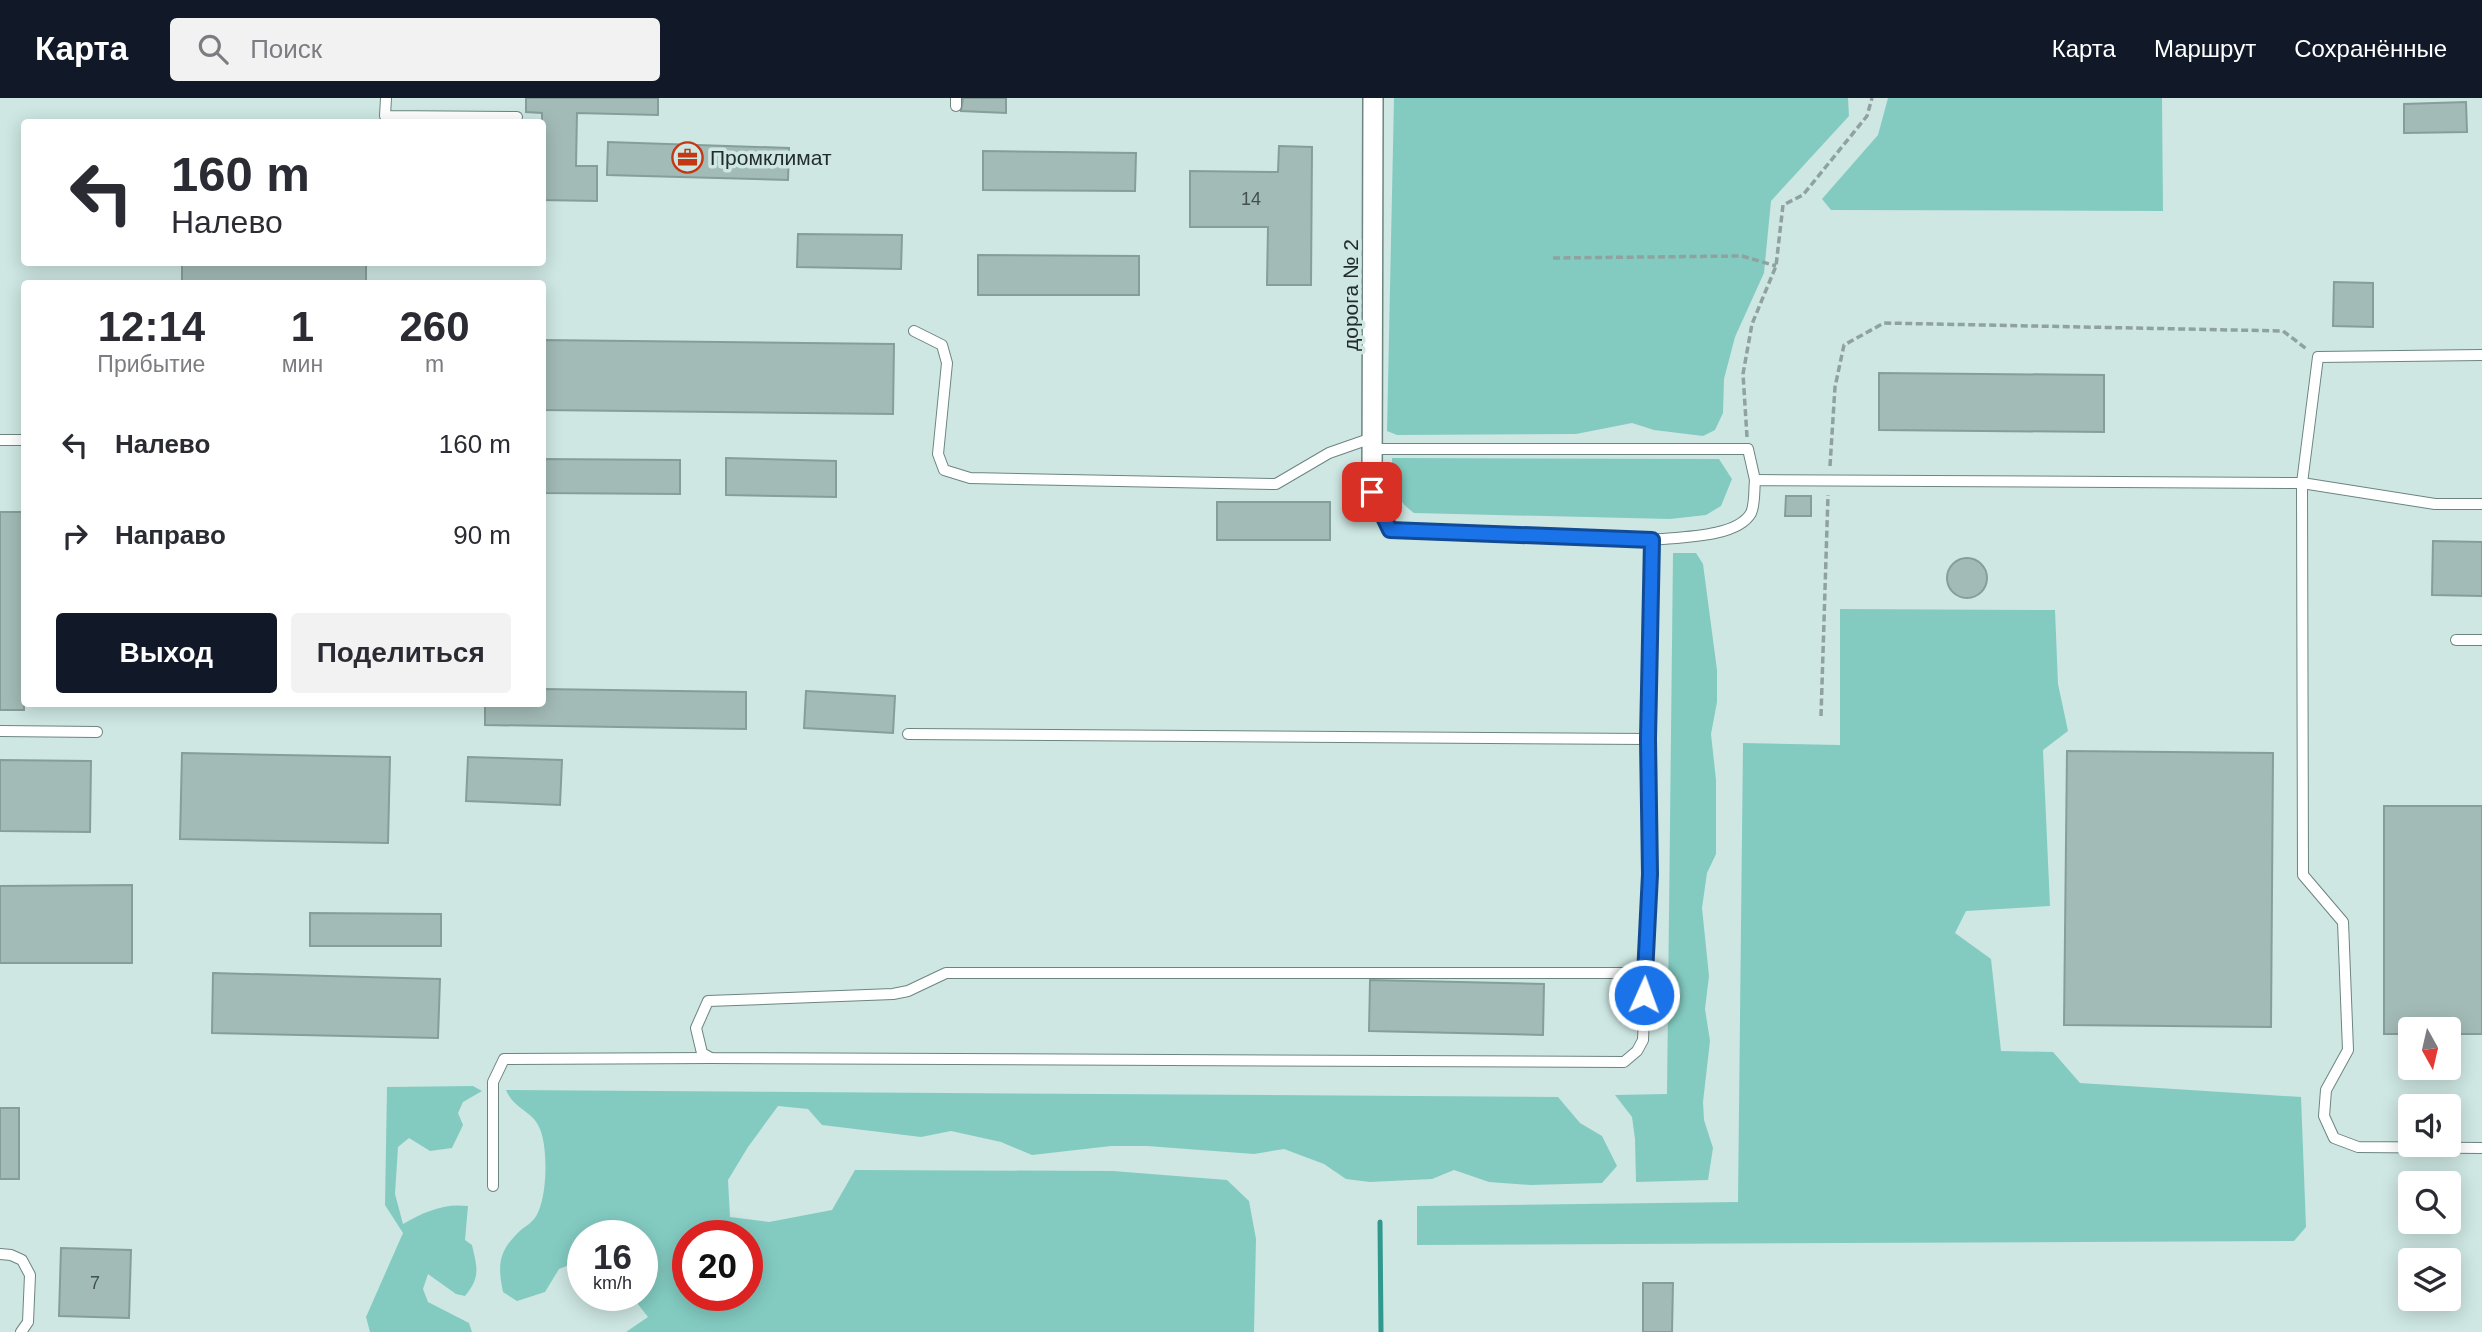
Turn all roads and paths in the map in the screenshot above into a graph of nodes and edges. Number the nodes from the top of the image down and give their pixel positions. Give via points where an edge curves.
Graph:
1 (386, 98) edge
2 (1373, 98) edge
3 (1872, 98) edge
4 (517, 117) dead end
5 (1553, 258) dead end
6 (1776, 266) junction
7 (914, 331) dead end
8 (2482, 355) edge
9 (2318, 357) junction
10 (0, 440) edge
11 (21, 440) edge
12 (1372, 444) junction
13 (1748, 449) junction
14 (1755, 480) junction
15 (1829, 480) junction
16 (2302, 484) junction
17 (1372, 492) joint
18 (2482, 504) edge
19 (1652, 540) junction
20 (2456, 640) dead end
21 (2482, 640) edge
22 (1821, 716) dead end
23 (0, 732) edge
24 (97, 732) dead end
25 (908, 734) dead end
26 (1648, 739) junction
27 (1645, 973) junction
28 (711, 1058) junction
29 (2482, 1148) edge
30 (493, 1186) dead end
31 (0, 1254) edge
32 (22, 1332) edge

1 - 4 lane via 385,116
2 - 12 street, дорога № 2
3 - 6 path via 1867,116 1804,195 1783,205
5 - 6 path via 1742,256
6 - 13 path via 1752,324 1743,374
7 - 12 lane via 942,345 947,363 938,454 944,470 970,478 1276,484 1329,453
8 - 9 lane
9 - 15 path via 2283,331 1884,323 1844,345 1835,387
9 - 16 lane
10 - 11 lane
12 - 13 lane
12 - 17 street, дорога № 2
13 - 14 lane
14 - 15 lane
14 - 19 lane via 1751,513 1739,524 1717,533
15 - 16 lane
15 - 22 path
16 - 18 lane via 2435,504
16 - 29 lane via 2303,875 2343,922 2348,1050 2326,1090 2324,1116 2334,1138 2358,1147
17 - 19 lane via 1390,530
19 - 26 lane
20 - 21 lane
23 - 24 lane
25 - 26 lane
26 - 27 lane via 1650,874
27 - 28 lane via 946,973 892,994 708,1001 696,1028 702,1053
27 - 28 lane via 1643,1040 1623,1062
28 - 30 lane via 504,1059 493,1082
31 - 32 lane via 22,1260 30,1275 28,1322

